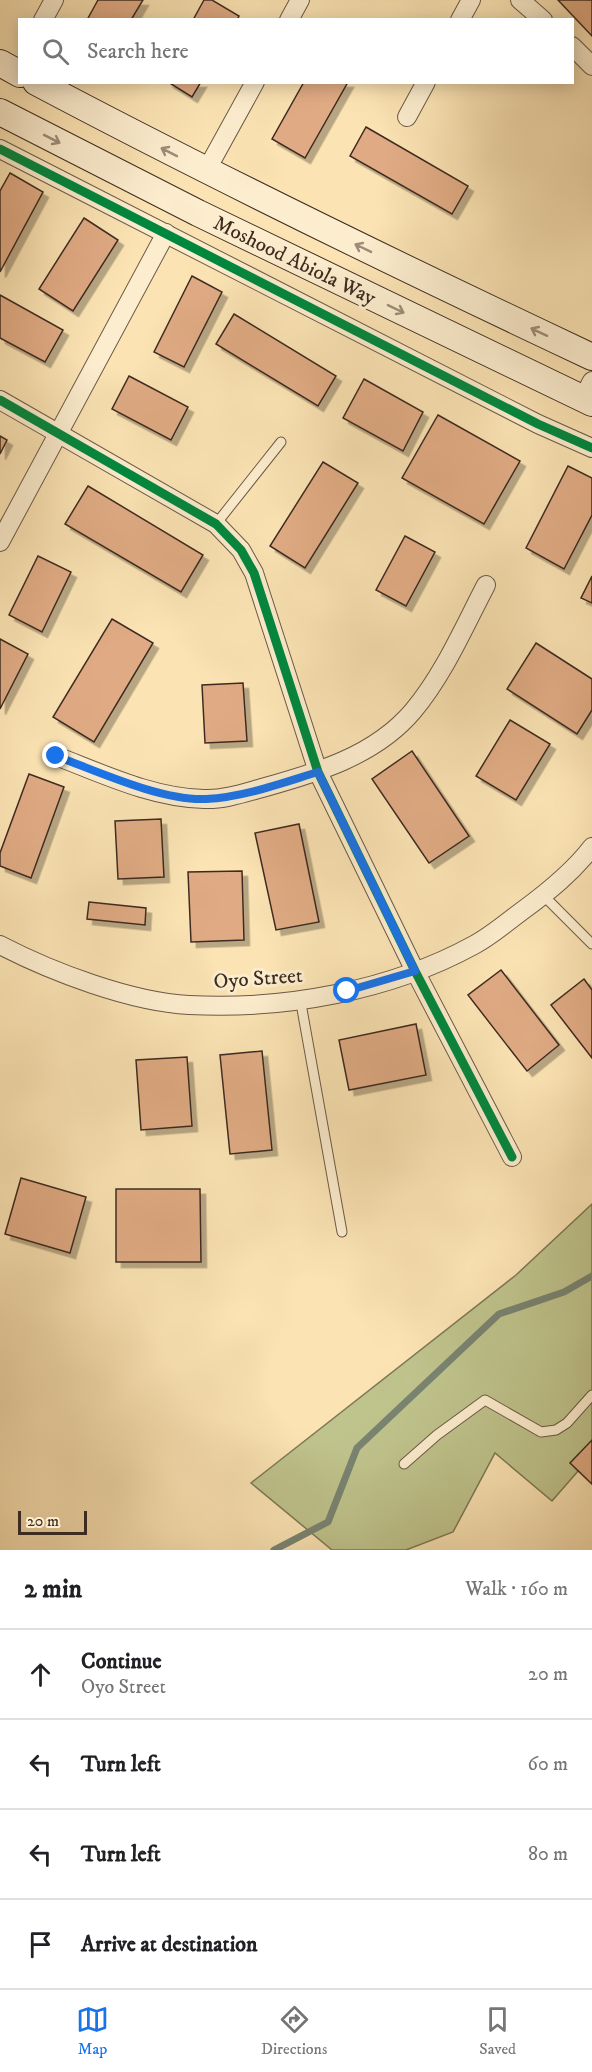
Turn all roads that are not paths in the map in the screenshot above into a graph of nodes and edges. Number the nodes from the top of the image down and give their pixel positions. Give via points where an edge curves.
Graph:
1 (54, 0) edge
2 (300, 0) edge
3 (471, 0) edge
4 (520, 0) edge
5 (44, 18) edge
6 (291, 18) edge
7 (461, 18) edge
8 (541, 18) edge
9 (574, 47) edge
10 (592, 66) edge
11 (42, 84) edge
12 (254, 84) edge
13 (425, 84) edge
14 (0, 112) edge
15 (407, 117) dead end
16 (0, 149) edge
17 (206, 171) junction
18 (165, 233) junction
19 (592, 357) edge
20 (589, 394) edge
21 (0, 400) edge
22 (58, 434) junction
23 (281, 442) dead end
24 (592, 448) edge
25 (216, 524) junction
26 (0, 542) edge
27 (486, 585) dead end
28 (56, 756) dead end
29 (318, 772) junction
30 (592, 847) edge
31 (543, 895) junction
32 (592, 944) edge
33 (0, 945) edge
34 (415, 971) junction
35 (300, 998) junction
36 (512, 1157) dead end
37 (342, 1232) dead end
38 (592, 1395) edge
39 (404, 1464) dead end

1 - 5 street
2 - 6 street
3 - 7 street
4 - 8 street
9 - 10 street
17 -> 11 main road, Moshood Abiola Way
12 - 17 street
13 - 15 street
14 -> 20 main road, Moshood Abiola Way via 208,218
16 - 18 street
19 -> 17 main road, Moshood Abiola Way
18 - 22 street
18 - 24 street
21 - 22 street
22 - 25 street
22 - 26 street
23 - 25 lane
25 - 29 street via 241,550 254,573
27 - 29 street via 446,661 413,710 390,733 361,752
28 - 29 street via 152,791 205,799
29 - 34 street
30 - 31 street, Oyo Street via 580,863
31 - 32 lane
31 - 34 street, Oyo Street via 475,945
33 - 35 street, Oyo Street via 29,960 128,995 188,1005
34 - 35 street, Oyo Street via 347,991
34 - 36 street
35 - 37 lane
38 - 39 lane via 567,1423 556,1430 541,1432 485,1400 437,1434

